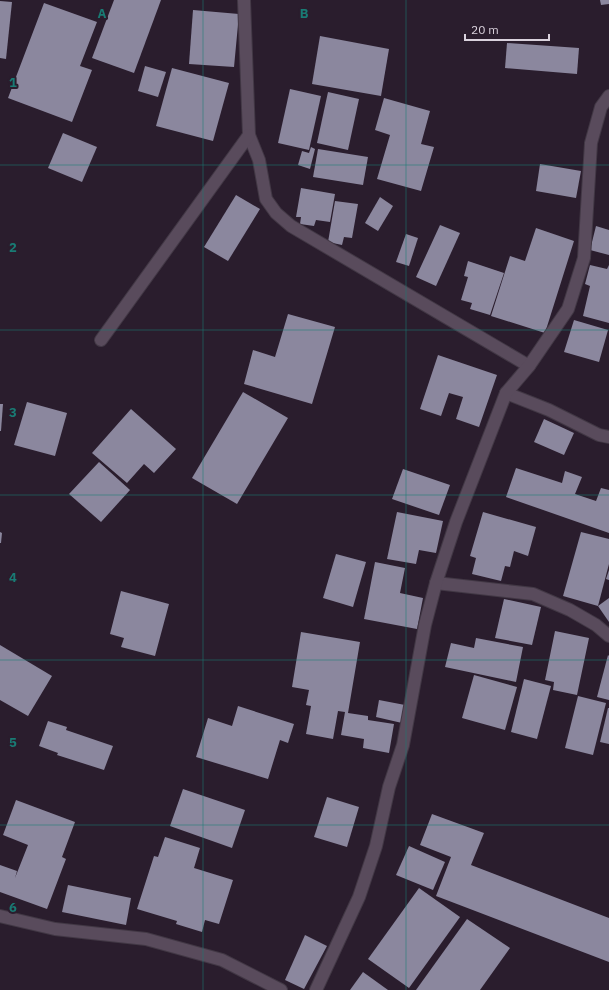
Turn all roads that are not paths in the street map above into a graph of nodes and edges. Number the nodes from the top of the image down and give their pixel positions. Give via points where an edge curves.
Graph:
1 (244, 0) edge
2 (609, 96) edge
3 (249, 134) junction
4 (101, 340) dead end
5 (529, 366) junction
6 (506, 393) junction
7 (609, 437) edge
8 (436, 583) junction
9 (609, 636) edge
10 (0, 916) edge
11 (281, 990) edge
12 (316, 990) edge

1 - 3 street
2 - 5 street via 601,107 591,142 584,258 568,309
3 - 4 street
3 - 5 street via 259,160 266,198 276,213 291,226
5 - 6 street
6 - 7 street via 549,410 599,435
6 - 8 street via 456,522
8 - 9 street via 533,594 570,610
8 - 12 street via 425,625 403,745 389,787 376,846 359,897
10 - 11 street via 55,929 146,939 222,960

